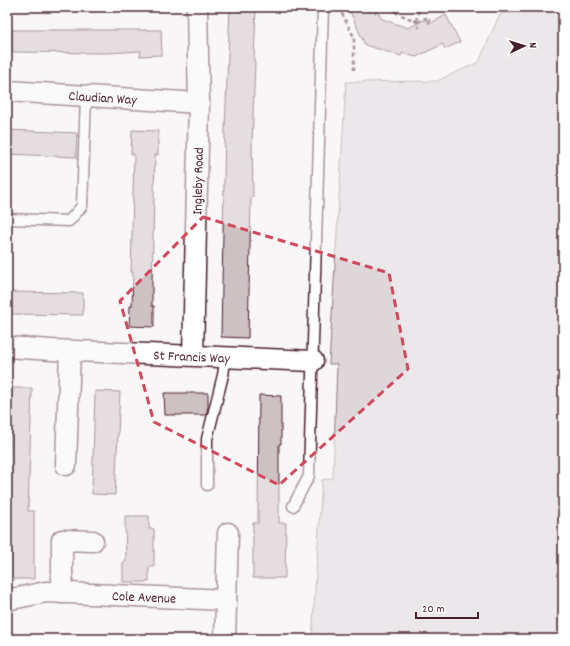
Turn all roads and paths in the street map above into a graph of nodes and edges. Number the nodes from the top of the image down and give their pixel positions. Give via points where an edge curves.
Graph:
1 (197, 7) edge
2 (323, 7) edge
3 (343, 7) edge
4 (397, 7) edge
5 (420, 7) edge
6 (375, 8) dead end
7 (395, 12) junction
8 (416, 21) junction
9 (430, 23) dead end
10 (419, 28) dead end
11 (354, 70) dead end
12 (7, 91) edge
13 (86, 97) junction
14 (199, 103) junction
15 (7, 220) edge
16 (7, 347) edge
17 (70, 350) junction
18 (194, 355) junction
19 (226, 356) junction
20 (314, 361) junction
21 (66, 465) dead end
22 (207, 485) dead end
23 (293, 506) dead end
24 (228, 533) dead end
25 (93, 541) dead end
26 (62, 593) junction
27 (7, 600) edge
28 (226, 600) junction
29 (225, 639) edge

1 - 14 street, Ingleby Road
2 - 20 lane
3 - 11 path via 341,12 354,37
4 - 7 path
5 - 8 path
6 - 7 path via 386,8
7 - 8 path
8 - 9 path via 428,17
8 - 10 path
12 - 13 street, Claudian Way
13 - 14 street, Claudian Way
13 - 15 lane via 82,206 69,221
14 - 18 street, Ingleby Road
16 - 17 street, St Francis Way
17 - 18 street, St Francis Way
17 - 21 street
18 - 19 street, St Francis Way
19 - 20 street, St Francis Way
19 - 22 lane via 224,375 207,439
20 - 23 lane via 310,476
24 - 28 street
25 - 26 street via 62,540
26 - 27 street, Cole Avenue via 46,592
26 - 28 street, Cole Avenue
28 - 29 street

